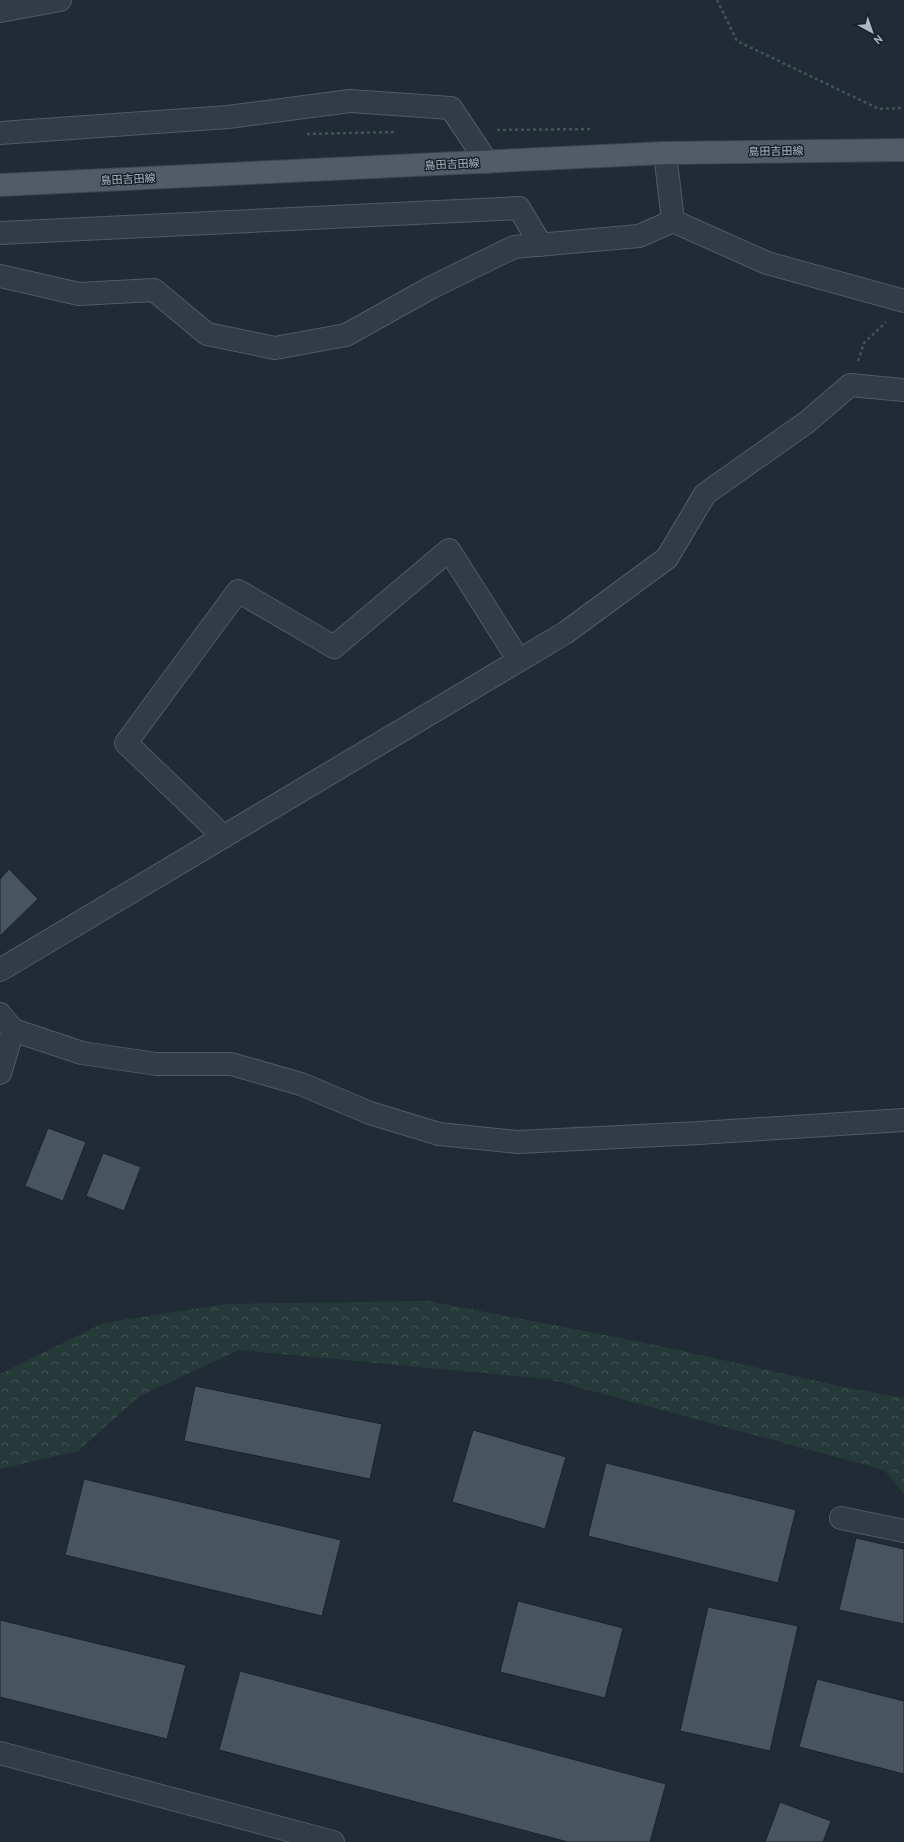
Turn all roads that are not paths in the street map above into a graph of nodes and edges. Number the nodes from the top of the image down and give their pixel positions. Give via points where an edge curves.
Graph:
1 (60, 0) edge
2 (0, 11) edge
3 (0, 133) edge
4 (904, 150) edge
5 (665, 153) junction
6 (487, 162) junction
7 (0, 185) edge
8 (673, 221) junction
9 (0, 233) edge
10 (541, 245) junction
11 (0, 276) edge
12 (904, 301) edge
13 (904, 390) edge
14 (518, 659) junction
15 (224, 837) junction
16 (0, 970) edge
17 (7, 1022) edge
18 (0, 1074) edge
19 (904, 1120) edge
20 (840, 1518) dead end
21 (904, 1530) edge
22 (0, 1753) edge
23 (333, 1842) edge

1 - 2 street
3 - 6 street via 228,117 350,101 451,108
4 - 5 main road, 島田吉田線
5 - 6 main road, 島田吉田線
5 - 8 street
6 - 7 main road, 島田吉田線
8 - 10 street via 639,236
8 - 12 street via 767,263
9 - 10 street via 519,208
10 - 11 street via 514,247 432,287 346,335 275,348 207,334 154,290 79,294
13 - 14 street via 850,385 807,422 705,494 667,558 565,632
14 - 15 street
14 - 15 street via 449,550 334,647 238,591 126,743
15 - 16 street
17 - 18 street
17 - 19 street via 82,1053 156,1064 231,1064 301,1084 370,1113 439,1134 518,1142
20 - 21 street
22 - 23 street

